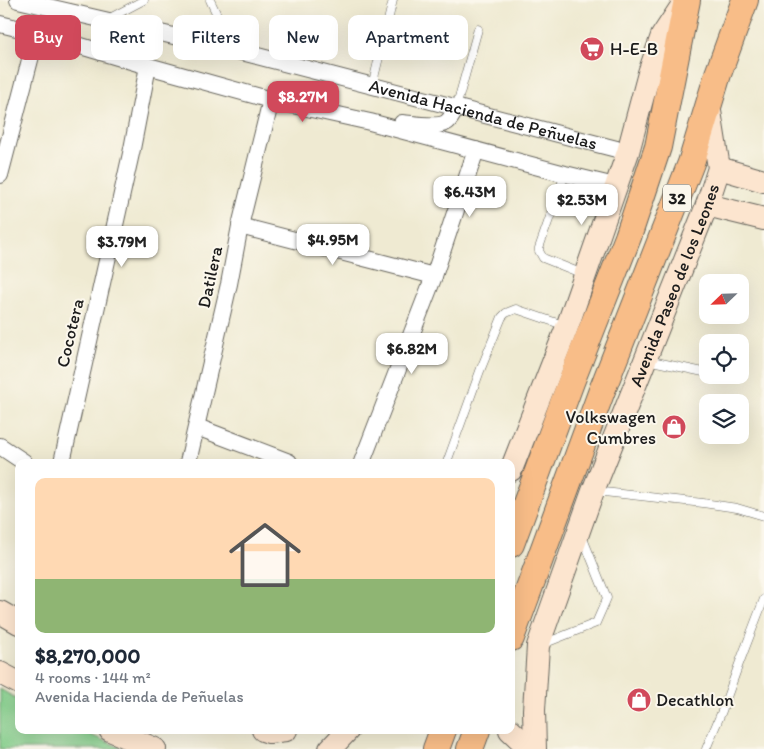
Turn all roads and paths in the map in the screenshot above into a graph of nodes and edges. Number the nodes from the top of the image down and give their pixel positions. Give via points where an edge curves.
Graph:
1 (18, 0) edge
2 (144, 0) edge
3 (210, 0) edge
4 (393, 0) edge
5 (686, 0) edge
6 (745, 0) edge
7 (116, 15) edge
8 (217, 15) edge
9 (91, 17) edge
10 (0, 24) edge
11 (15, 28) edge
12 (478, 29) dead end
13 (81, 46) edge
14 (259, 57) edge
15 (30, 60) edge
16 (148, 66) junction
17 (372, 86) junction
18 (271, 100) junction
19 (709, 105) junction
20 (456, 108) junction
21 (370, 122) junction
22 (476, 150) junction
23 (628, 152) junction
24 (719, 168) junction
25 (565, 174) junction
26 (0, 175) edge
27 (764, 181) edge
28 (615, 186) junction
29 (707, 205) junction
30 (764, 219) edge
31 (240, 226) junction
32 (585, 275) junction
33 (434, 276) junction
34 (567, 327) junction
35 (646, 360) junction
36 (699, 371) edge
37 (197, 428) junction
38 (0, 446) edge
39 (20, 459) edge
40 (63, 459) edge
41 (189, 459) edge
42 (281, 459) edge
43 (363, 459) edge
44 (448, 459) edge
45 (515, 460) edge
46 (593, 491) junction
47 (764, 516) edge
48 (580, 530) junction
49 (515, 533) edge
50 (764, 599) edge
51 (0, 612) edge
52 (15, 621) edge
53 (515, 627) edge
54 (538, 646) junction
55 (515, 649) edge
56 (0, 673) edge
57 (15, 682) edge
58 (119, 734) edge
59 (344, 734) edge
60 (442, 734) edge
61 (476, 734) edge
62 (514, 734) edge
63 (155, 749) edge
64 (330, 749) edge
65 (436, 749) edge
66 (470, 749) edge
67 (530, 749) edge
68 (535, 749) edge
69 (706, 749) edge

1 - 9 street, Avenida Hacienda de Peñuelas
2 - 7 lane
3 - 8 lane
4 - 17 lane
5 - 23 street via 662,36
5 - 49 main road, 32 via 658,148 628,237
6 - 19 main road, Avenida Paseo de los Leones / 32
10 - 11 street, Avenida Hacienda de Peñuelas
12 - 20 lane
13 - 16 street, Avenida Hacienda de Peñuelas
14 - 17 street, Avenida Hacienda de Peñuelas
15 - 26 street
16 - 18 street, Avenida Hacienda de Peñuelas
16 - 40 street, Cocotera
17 - 20 street, Avenida Hacienda de Peñuelas
18 - 21 street, Avenida Hacienda de Peñuelas
18 - 31 street, Datilera
19 - 24 street, Avenida Paseo de los Leones
19 - 53 main road, Avenida Paseo de los Leones / 32 via 691,163 601,393
20 - 21 street via 449,121 438,125
20 - 23 street, Avenida Hacienda de Peñuelas
21 - 22 street, Avenida Hacienda de Peñuelas
22 - 25 street, Avenida Hacienda de Peñuelas
22 - 33 street
23 - 28 street
24 - 27 street
24 - 29 street, Avenida Paseo de los Leones
25 - 28 street, Avenida Hacienda de Peñuelas
25 - 32 lane via 539,251 543,258
28 - 32 street
29 - 30 street
29 - 35 street, Avenida Paseo de los Leones
31 - 33 street
31 - 37 street, Datilera
32 - 34 street
33 - 43 street
34 - 44 lane via 516,309 502,317
34 - 45 street
35 - 36 lane
35 - 46 street, Avenida Paseo de los Leones
37 - 41 street, Datilera
37 - 42 street
38 - 39 street
46 - 47 lane via 737,508
46 - 48 street, Avenida Paseo de los Leones
48 - 54 street, Avenida Paseo de los Leones
48 - 54 lane via 607,598 596,623
50 - 69 lane
51 - 52 street
54 - 55 street
54 - 68 street, Avenida Paseo de los Leones
56 - 57 street
58 - 63 street
59 - 64 street
60 - 65 main road
61 - 66 main road
62 - 67 street

